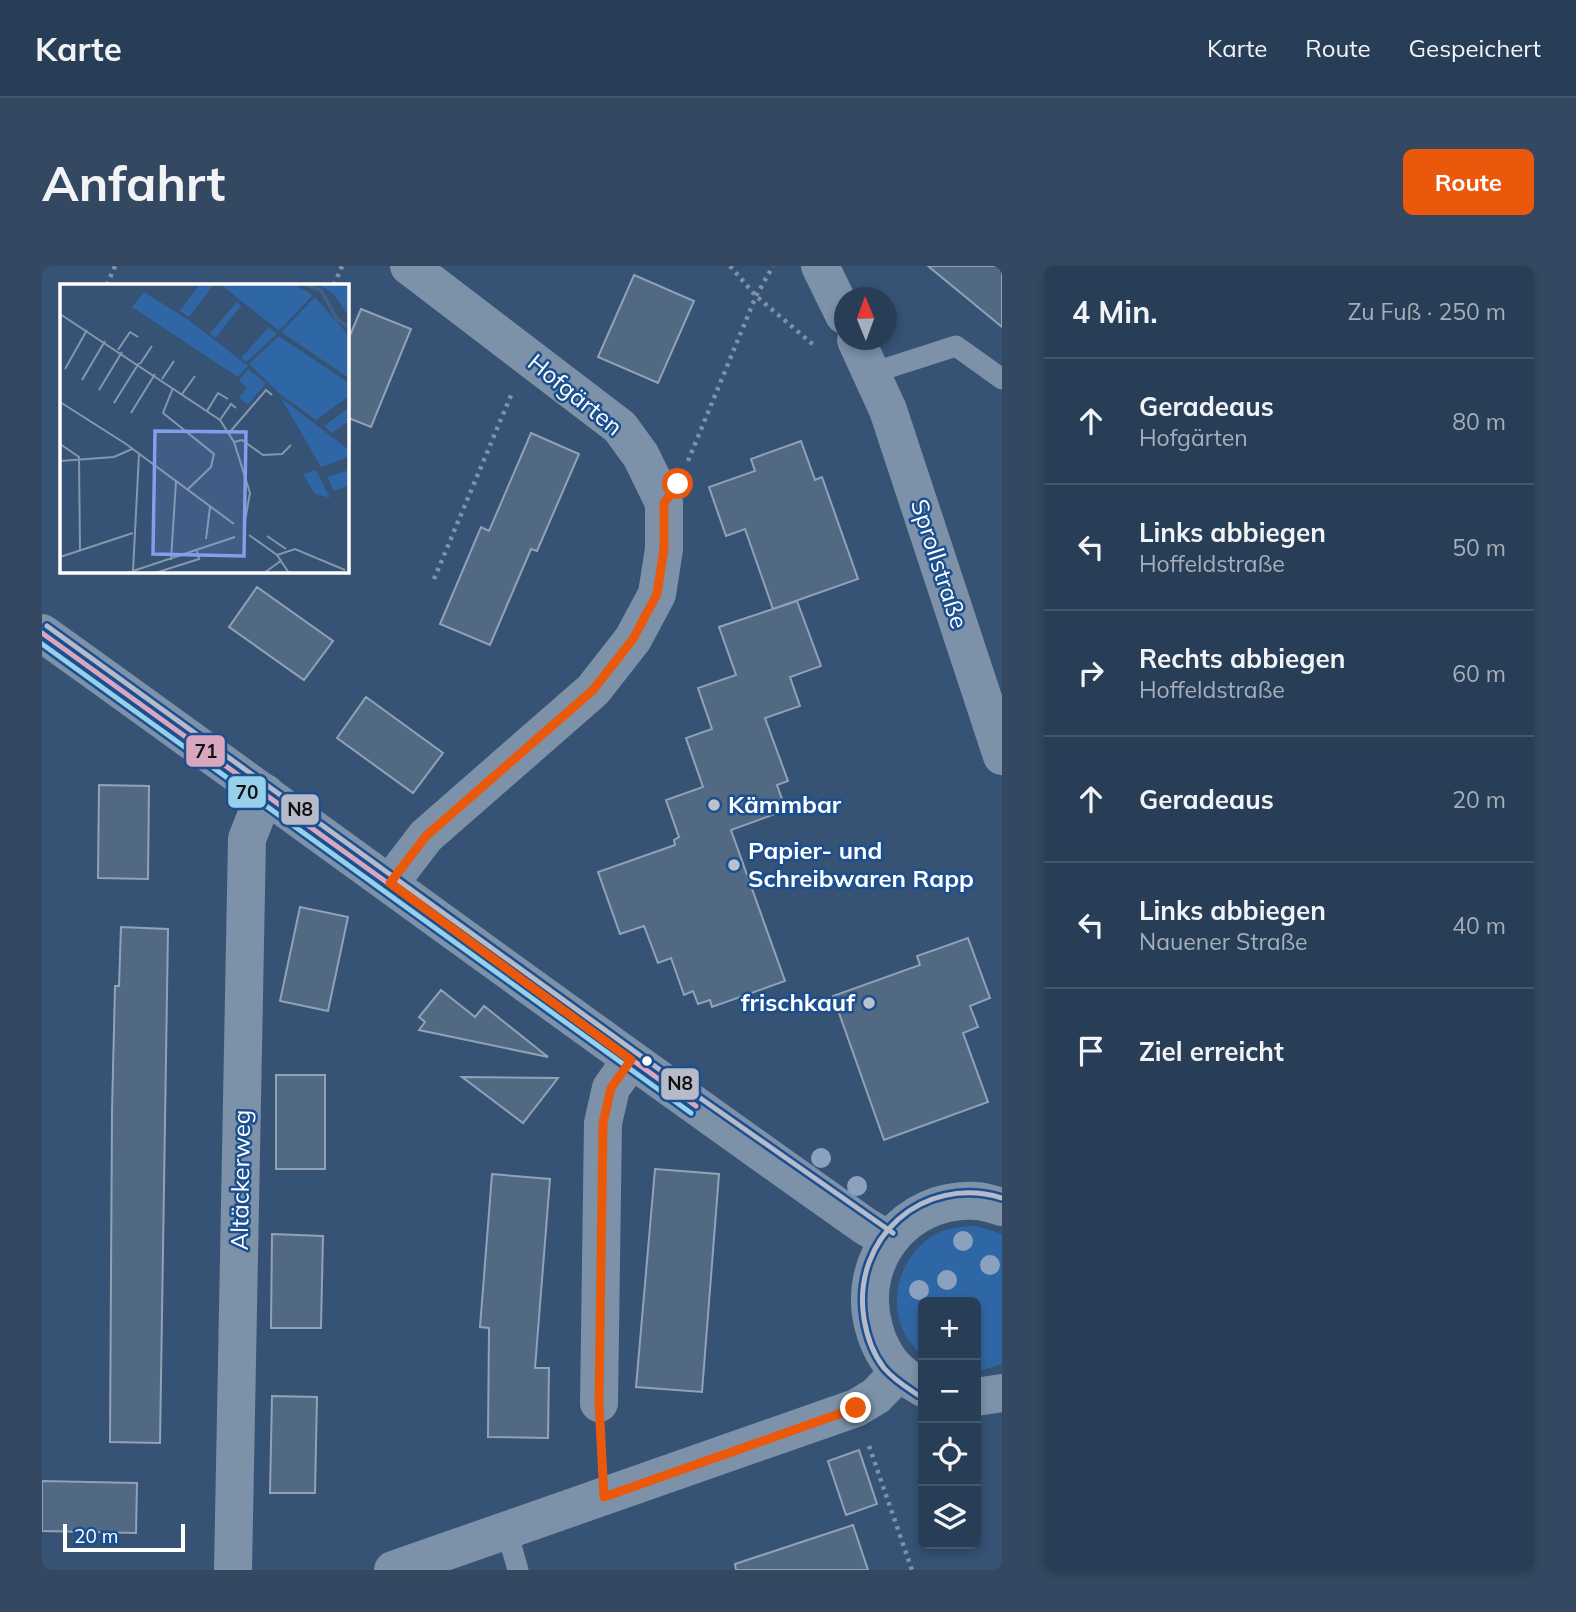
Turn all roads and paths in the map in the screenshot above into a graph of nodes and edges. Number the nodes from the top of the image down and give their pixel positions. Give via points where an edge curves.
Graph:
1 (115, 266) edge
2 (342, 266) edge
3 (409, 266) edge
4 (730, 266) edge
5 (773, 266) edge
6 (824, 268) edge
7 (107, 284) edge
8 (334, 284) edge
9 (834, 290) edge
10 (756, 296) junction
11 (817, 349) dead end
12 (528, 356) junction
13 (864, 356) edge
14 (1002, 379) edge
15 (664, 503) junction
16 (434, 579) dead end
17 (42, 633) edge
18 (1002, 755) edge
19 (265, 793) junction
20 (390, 883) junction
21 (631, 1060) junction
22 (1002, 1208) edge
23 (888, 1240) junction
24 (911, 1380) edge
25 (1002, 1393) edge
26 (981, 1396) edge
27 (599, 1403) dead end
28 (856, 1408) junction
29 (507, 1531) junction
30 (233, 1570) edge
31 (393, 1570) edge
32 (518, 1570) edge
33 (912, 1570) edge

1 - 7 path
2 - 8 path
3 - 12 street, Hofgärten
4 - 10 path
5 - 10 path
6 - 9 street
10 - 11 path
10 - 15 path via 678,484
12 - 15 street, Hofgärten via 620,427 641,456
12 - 16 path
13 - 14 lane, Sprollstraße via 956,346
13 - 18 street, Sprollstraße via 888,410
15 - 20 street, Hofgärten via 664,549 657,594 633,639 593,690 426,836
17 - 19 street
19 - 20 street
19 - 30 street, Altäckerweg via 247,839
20 - 21 street
21 - 23 street
21 - 27 street via 611,1088 603,1123
22 - 23 street via 978,1200 944,1203 913,1216
23 - 24 street via 872,1272 868,1308 878,1343
24 - 28 street
25 - 26 street
28 - 29 street
28 - 33 path
29 - 31 street
29 - 32 lane

